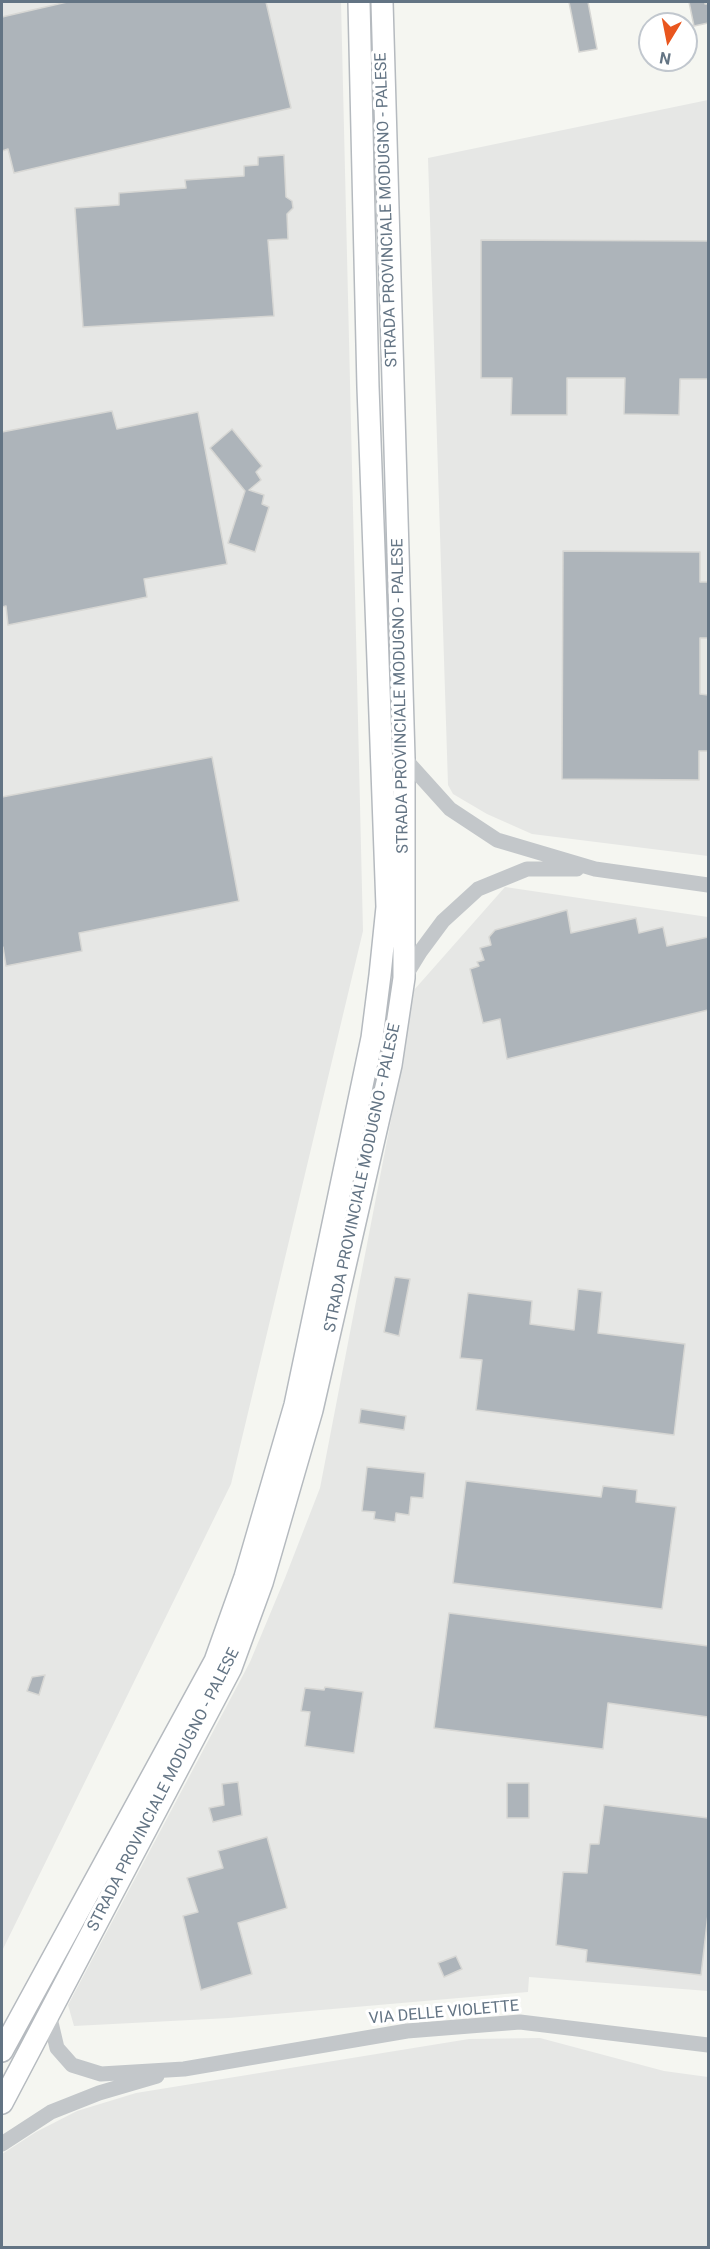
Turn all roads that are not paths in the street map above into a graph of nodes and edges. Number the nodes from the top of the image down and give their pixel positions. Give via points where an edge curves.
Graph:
1 (359, 2) edge
2 (382, 2) edge
3 (404, 758) junction
4 (595, 869) junction
5 (708, 885) edge
6 (404, 978) junction
7 (49, 2014) junction
8 (708, 2045) edge
9 (2, 2051) edge
10 (184, 2069) junction
11 (2, 2103) edge
12 (2, 2144) edge

1 - 9 main road, STRADA PROVINCIALE MODUGNO - PALESE via 387,907 372,1038 295,1405 245,1577 215,1661
2 - 3 main road, STRADA PROVINCIALE MODUGNO - PALESE
3 - 4 street via 450,809 497,840
3 - 6 main road, STRADA PROVINCIALE MODUGNO - PALESE
4 - 5 street
4 - 6 street via 527,869 477,890 443,921
6 - 7 main road, STRADA PROVINCIALE MODUGNO - PALESE via 391,1065 315,1398 262,1583 231,1668
7 - 10 street via 57,2048 72,2065 101,2074
7 - 11 main road, STRADA PROVINCIALE MODUGNO - PALESE
8 - 10 street, VIA DELLE VIOLETTE via 520,2022 407,2031
10 - 12 street via 99,2093 51,2112

